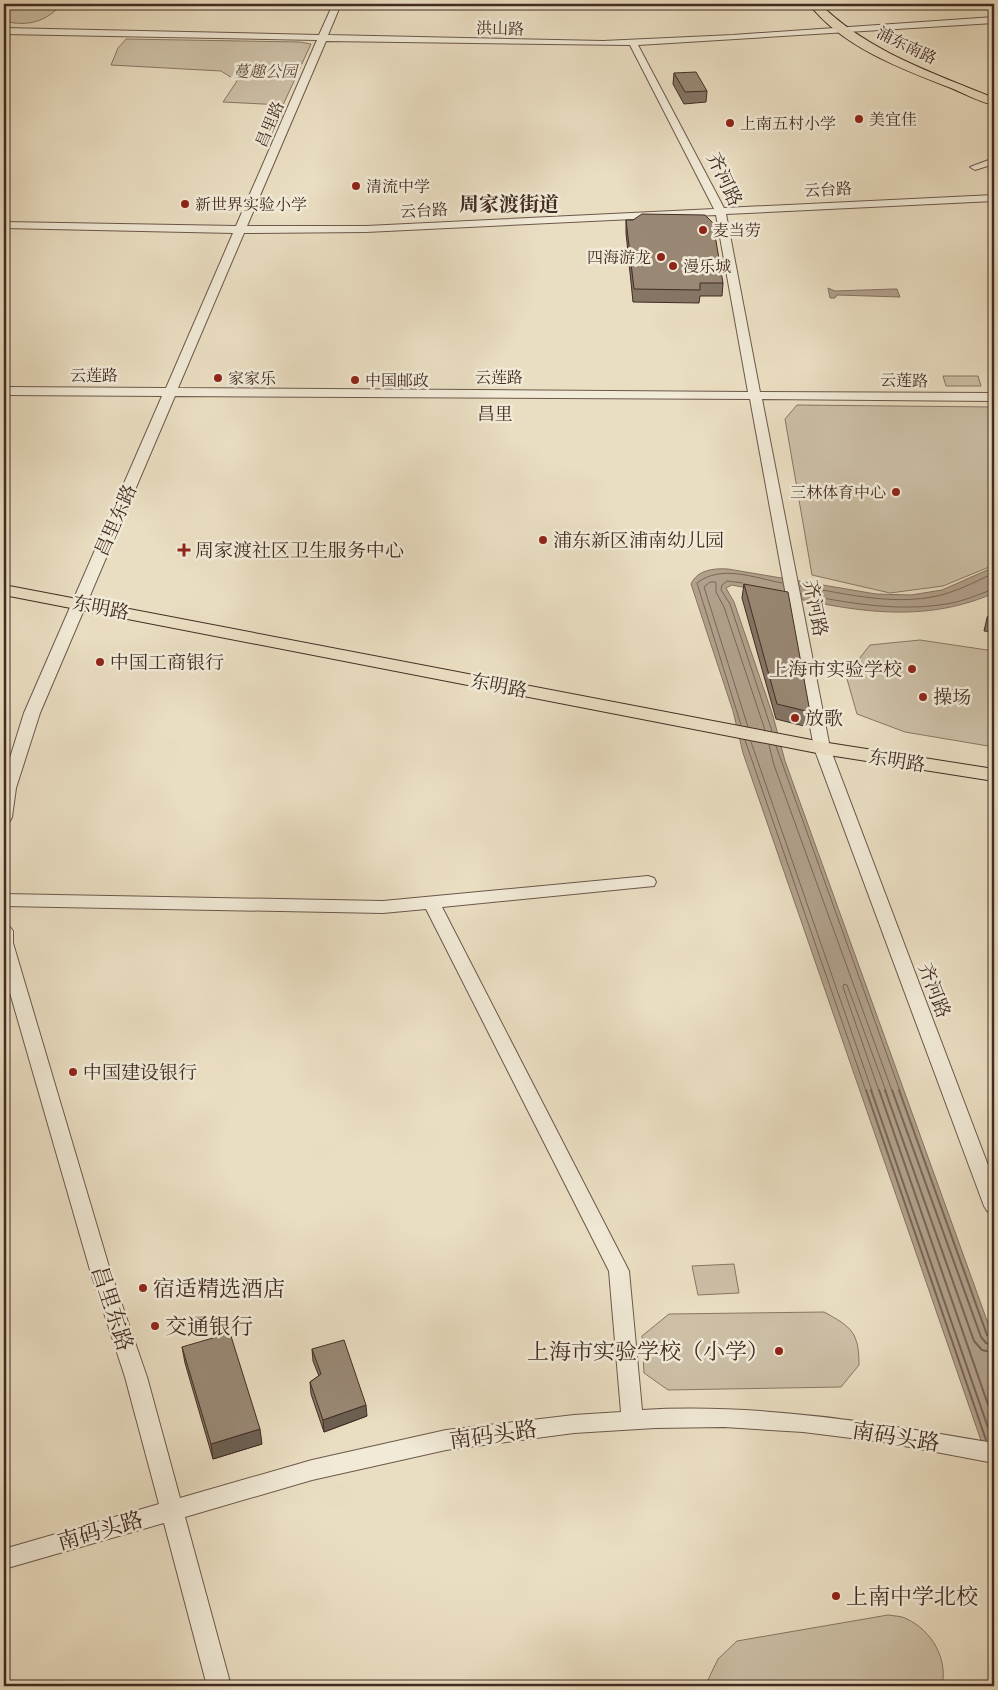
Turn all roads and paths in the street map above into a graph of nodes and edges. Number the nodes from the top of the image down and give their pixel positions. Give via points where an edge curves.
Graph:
1 (337, 4) edge
2 (814, 4) edge
3 (826, 4) edge
4 (994, 20) edge
5 (858, 29) junction
6 (843, 30) junction
7 (4, 31) edge
8 (322, 39) junction
9 (633, 43) junction
10 (994, 96) edge
11 (994, 102) edge
12 (994, 161) edge
13 (975, 167) dead end
14 (994, 198) edge
15 (720, 211) junction
16 (4, 225) edge
17 (241, 229) junction
18 (4, 391) edge
19 (172, 392) junction
20 (754, 394) junction
21 (994, 397) edge
22 (4, 590) edge
23 (80, 603) junction
24 (822, 748) junction
25 (994, 775) edge
26 (4, 817) edge
27 (648, 882) dead end
28 (4, 900) edge
29 (431, 902) junction
30 (4, 931) edge
31 (4, 943) edge
32 (994, 1206) edge
33 (632, 1420) junction
34 (994, 1453) edge
35 (170, 1511) junction
36 (4, 1559) edge
37 (219, 1686) edge

1 - 8 street, 昌里路
2 - 6 main road, 浦东南路
3 - 5 main road, 浦东南路
4 - 5 street, 洪山路
5 - 6 street, 洪山路
5 - 10 main road, 浦东南路 via 900,55
6 - 9 street, 洪山路
6 - 11 main road, 浦东南路 via 919,71
7 - 8 street, 洪山路
8 - 9 street, 洪山路
8 - 17 street, 昌里路
9 - 15 street, 齐河路
12 - 13 street
14 - 15 street, 云台路
15 - 17 street, 云台路 via 366,229
15 - 20 street, 齐河路
16 - 17 street, 云台路
17 - 19 street, 昌里东路
18 - 19 street, 云莲路
19 - 20 street, 云莲路
19 - 23 street, 昌里东路
20 - 21 street, 云莲路
20 - 24 street, 齐河路
22 - 23 main road, 东明路
23 - 24 main road, 东明路
23 - 26 street, 昌里东路 via 32,713 8,788
24 - 25 main road, 东明路
24 - 32 street, 齐河路
27 - 29 street
28 - 29 street via 383,907
29 - 33 street via 619,1271
30 - 31 street, 昌里东路
31 - 35 street, 昌里东路 via 100,1270 136,1377
33 - 34 street, 南码头路 via 724,1418 803,1423 883,1432
33 - 35 street, 南码头路 via 446,1440 312,1470
35 - 36 street, 南码头路
35 - 37 street, 昌里东路

